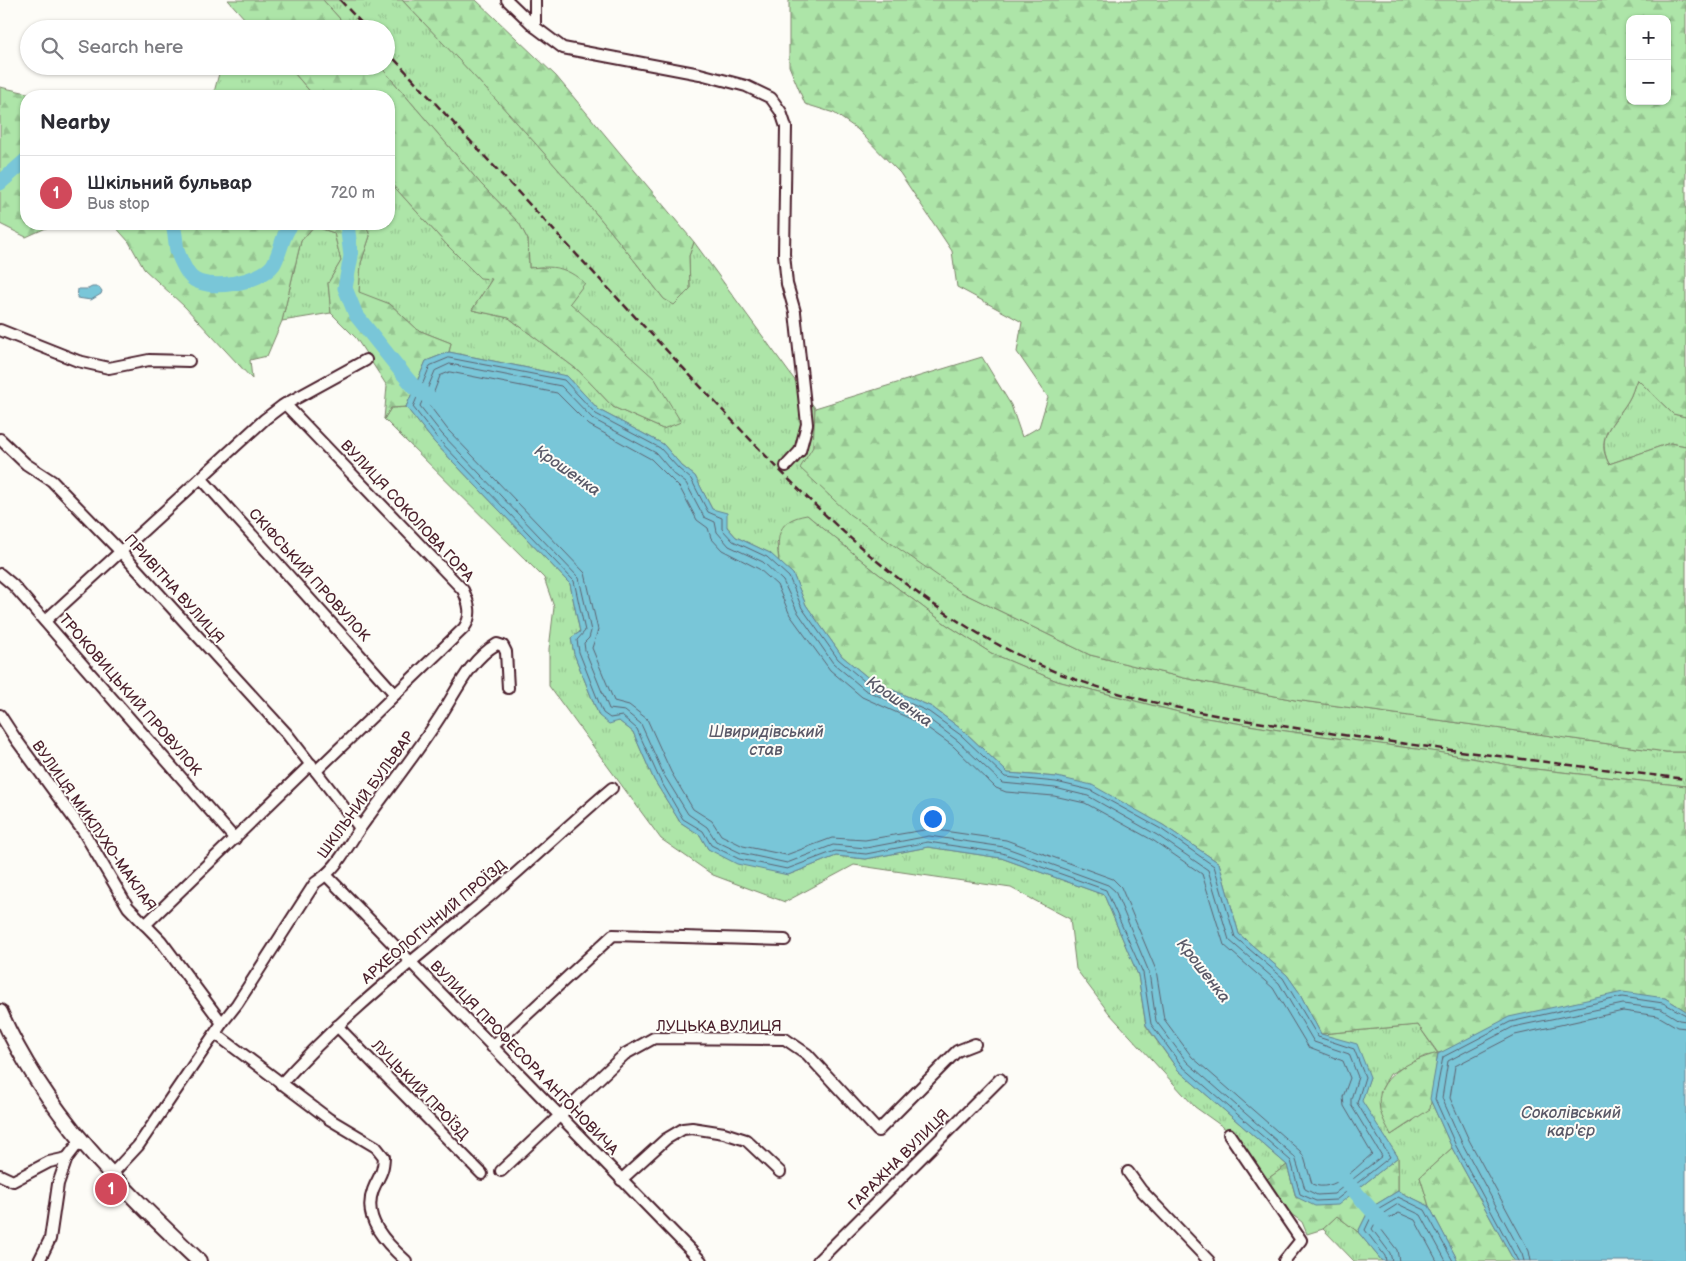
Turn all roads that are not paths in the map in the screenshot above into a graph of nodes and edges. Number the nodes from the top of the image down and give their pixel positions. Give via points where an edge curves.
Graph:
1 (507, 0) edge
2 (535, 0) edge
3 (535, 27) junction
4 (0, 330) edge
5 (366, 360) dead end
6 (189, 361) dead end
7 (285, 404) junction
8 (0, 439) edge
9 (786, 466) dead end
10 (201, 478) junction
11 (120, 551) junction
12 (0, 574) edge
13 (45, 621) junction
14 (508, 688) dead end
15 (394, 693) junction
16 (0, 715) edge
17 (314, 767) junction
18 (612, 788) dead end
19 (360, 828) junction
20 (235, 839) junction
21 (326, 875) junction
22 (145, 925) junction
23 (785, 940) dead end
24 (411, 962) junction
25 (1, 1015) edge
26 (222, 1023) junction
27 (337, 1026) junction
28 (216, 1034) junction
29 (975, 1044) dead end
30 (492, 1047) junction
31 (1000, 1079) dead end
32 (281, 1084) junction
33 (558, 1115) junction
34 (1229, 1134) dead end
35 (80, 1141) junction
36 (67, 1158) junction
37 (501, 1171) dead end
38 (780, 1172) dead end
39 (1128, 1172) dead end
40 (482, 1174) dead end
41 (0, 1175) edge
42 (111, 1175) junction
43 (621, 1180) junction
44 (39, 1261) edge
45 (199, 1261) edge
46 (406, 1261) edge
47 (701, 1261) edge
48 (818, 1261) edge
49 (1209, 1261) edge
50 (1284, 1261) edge

1 - 3 street
2 - 3 street
3 - 9 street via 563,48 746,86 771,98 781,112 786,127 784,254 787,284 795,312 807,424 800,450
4 - 6 street via 78,361 110,368 149,360
5 - 7 street
7 - 10 street
7 - 15 street, ВУЛИЦЯ СОКОЛОВА ГОРА via 463,590 467,598 470,619 464,628
8 - 11 street, ПРИВІТНА ВУЛИЦЯ via 26,464 52,481
10 - 11 street
10 - 15 street, СКІФСЬКИЙ ПРОВУЛОК
11 - 13 street
11 - 17 street, ПРИВІТНА ВУЛИЦЯ
12 - 13 street, ТРОКОВИЦЬКИЙ ПРОВУЛОК
13 - 20 street, ТРОКОВИЦЬКИЙ ПРОВУЛОК
14 - 19 street, ШКІЛЬНИЙ БУЛЬВАР via 506,652 497,644 463,677 397,780
15 - 17 street, ВУЛИЦЯ СОКОЛОВА ГОРА
16 - 22 street, ВУЛИЦЯ МИКЛУХО-МАКЛАЯ via 83,831 128,906
17 - 19 street
17 - 20 street, ВУЛИЦЯ СОКОЛОВА ГОРА
18 - 24 street, АРХЕОЛОГІЧНИЙ ПРОЇЗД
19 - 21 street, ШКІЛЬНИЙ БУЛЬВАР via 344,856
20 - 22 street, ВУЛИЦЯ СОКОЛОВА ГОРА
21 - 24 street, ВУЛИЦЯ ПРОФЕСОРА АНТОНОВИЧА
21 - 26 street, ШКІЛЬНИЙ БУЛЬВАР via 315,883
22 - 26 street, ВУЛИЦЯ МИКЛУХО-МАКЛАЯ via 161,940
23 - 30 street via 613,935
24 - 27 street, АРХЕОЛОГІЧНИЙ ПРОЇЗД
24 - 30 street, ВУЛИЦЯ ПРОФЕСОРА АНТОНОВИЧА
25 - 35 street via 30,1069
26 - 28 street, ШКІЛЬНИЙ БУЛЬВАР
27 - 32 street, АРХЕОЛОГІЧНИЙ ПРОЇЗД
27 - 40 street, ЛУЦЬКИЙ ПРОЇЗД
28 - 32 street
28 - 42 street, ШКІЛЬНИЙ БУЛЬВАР via 138,1146
29 - 33 street, ЛУЦЬКА ВУЛИЦЯ via 957,1051 878,1131 807,1054 785,1039 654,1038 625,1054
30 - 33 street, ВУЛИЦЯ ПРОФЕСОРА АНТОНОВИЧА
31 - 48 street, ГАРАЖНА ВУЛИЦЯ
32 - 46 street via 376,1147 384,1157 383,1172 373,1190 369,1207 376,1229
33 - 37 street, ЛУЦЬКА ВУЛИЦЯ
33 - 43 street, ВУЛИЦЯ ПРОФЕСОРА АНТОНОВИЧА
34 - 50 street via 1302,1240
35 - 36 street
35 - 42 street
36 - 41 street via 48,1162 13,1180
36 - 44 street via 58,1184 50,1239
38 - 43 street via 746,1140 692,1128 666,1139
39 - 49 street via 1141,1190
42 - 45 street
43 - 47 street, ВУЛИЦЯ ПРОФЕСОРА АНТОНОВИЧА

